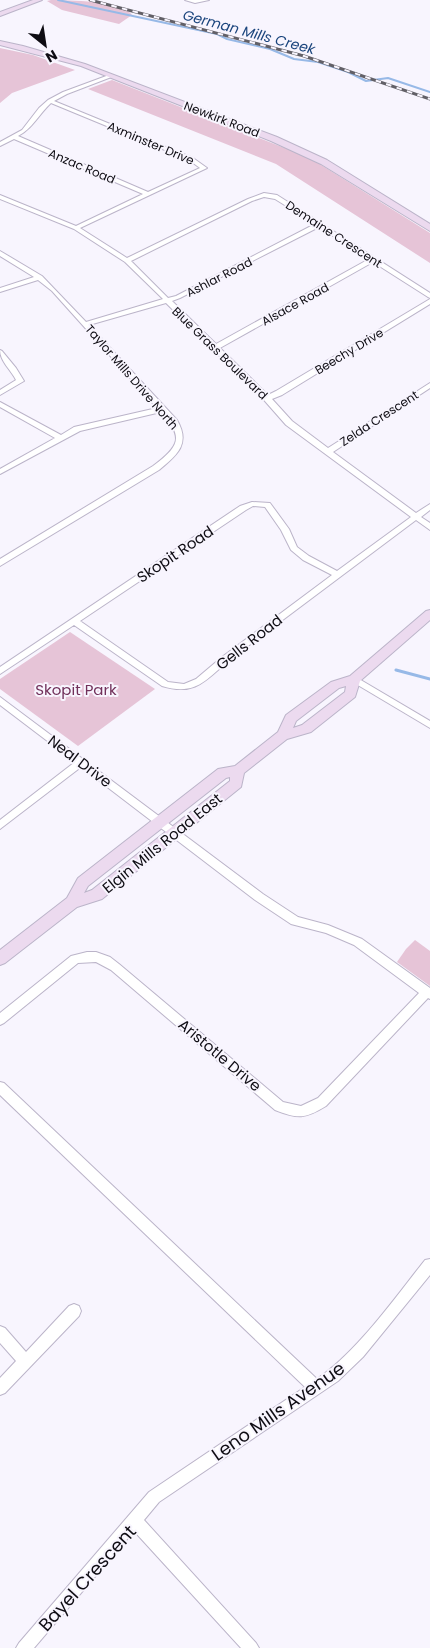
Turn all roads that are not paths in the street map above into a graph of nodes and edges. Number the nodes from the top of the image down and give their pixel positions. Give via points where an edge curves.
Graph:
1 (39, 0) edge
2 (188, 0) edge
3 (207, 0) edge
4 (0, 14) edge
5 (0, 43) edge
6 (111, 76) junction
7 (50, 101) junction
8 (16, 137) junction
9 (0, 144) edge
10 (148, 194) junction
11 (0, 197) edge
12 (319, 225) junction
13 (76, 228) junction
14 (430, 228) edge
15 (0, 253) edge
16 (374, 259) junction
17 (126, 261) junction
18 (40, 277) junction
19 (0, 290) edge
20 (430, 296) edge
21 (167, 301) junction
22 (430, 301) edge
23 (85, 324) junction
24 (216, 347) junction
25 (0, 352) edge
26 (430, 384) edge
27 (0, 393) edge
28 (267, 398) junction
29 (0, 404) edge
30 (162, 409) junction
31 (61, 438) junction
32 (327, 452) junction
33 (0, 472) edge
34 (430, 506) edge
35 (416, 516) junction
36 (430, 527) edge
37 (0, 564) edge
38 (338, 575) junction
39 (430, 614) edge
40 (74, 622) junction
41 (0, 671) edge
42 (354, 679) junction
43 (0, 700) edge
44 (430, 725) edge
45 (283, 735) junction
46 (81, 762) junction
47 (238, 770) junction
48 (159, 822) junction
49 (0, 825) edge
50 (174, 834) junction
51 (72, 902) junction
52 (0, 959) edge
53 (428, 993) edge
54 (0, 1020) edge
55 (0, 1087) edge
56 (430, 1265) edge
57 (74, 1311) dead end
58 (0, 1333) edge
59 (26, 1362) junction
60 (0, 1388) edge
61 (316, 1388) junction
62 (134, 1520) junction
63 (24, 1648) edge
64 (251, 1648) edge

1 - 4 street
2 - 3 street
5 - 6 street, Newkirk Road via 54,55
6 - 7 street
6 - 14 street, Newkirk Road via 316,158
7 - 8 street
7 - 10 street, Axminster Drive via 191,159 204,168
8 - 9 street
8 - 10 street, Anzac Road
10 - 13 street, Axminster Drive
11 - 13 street, Blue Grass Boulevard
12 - 16 street, Demaine Crescent
12 - 17 street, Demaine Crescent via 277,197 264,195
12 - 21 street, Ashlar Road via 203,286
13 - 17 street, Blue Grass Boulevard
15 - 18 street, Taylor Mills Drive North
16 - 20 street, Demaine Crescent
16 - 24 street, Alsace Road
17 - 21 street, Blue Grass Boulevard
18 - 19 street
18 - 23 street, Taylor Mills Drive North
21 - 23 street, Ashlar Road
21 - 24 street, Blue Grass Boulevard
22 - 28 street, Beechy Drive
23 - 30 street, Taylor Mills Drive North
24 - 28 street, Blue Grass Boulevard
25 - 27 street via 20,381
26 - 32 street, Zelda Crescent
28 - 32 street, Blue Grass Boulevard via 289,423
29 - 31 street
30 - 31 street via 96,423
30 - 37 street, Taylor Mills Drive North via 179,429 179,446 173,454
31 - 33 street
32 - 35 street, Blue Grass Boulevard
34 - 35 street, Gells Road
35 - 36 street, Blue Grass Boulevard
35 - 38 street, Gells Road
38 - 40 street, Gells Road via 190,687 165,684
38 - 40 street, Skopit Road via 294,548 267,505 252,504
39 - 42 street, Elgin Mills Road East
40 - 41 street, Skopit Road
42 - 44 street
42 - 45 street, Elgin Mills Road East via 335,685 291,718
42 - 45 street, Elgin Mills Road East via 350,695 306,729
43 - 46 street, Neal Drive
45 - 47 street, Elgin Mills Road East
46 - 48 street, Neal Drive
46 - 49 street
47 - 48 street, Elgin Mills Road East via 223,773
47 - 50 street, Elgin Mills Road East via 236,783
48 - 50 street, Neal Drive
48 - 51 street, Elgin Mills Road East via 83,882
50 - 51 street, Elgin Mills Road East via 98,895
50 - 53 street, Neal Drive via 295,921 328,929 358,942
51 - 52 street, Elgin Mills Road East
53 - 54 street, Aristotle Drive via 322,1102 308,1111 295,1113 279,1106 99,956 75,959
55 - 61 street
56 - 61 street, Leno Mills Avenue via 353,1358
57 - 59 street
58 - 59 street
59 - 60 street
61 - 62 street, Leno Mills Avenue via 154,1497
62 - 63 street, Bayel Crescent
62 - 64 street, Bayel Crescent

